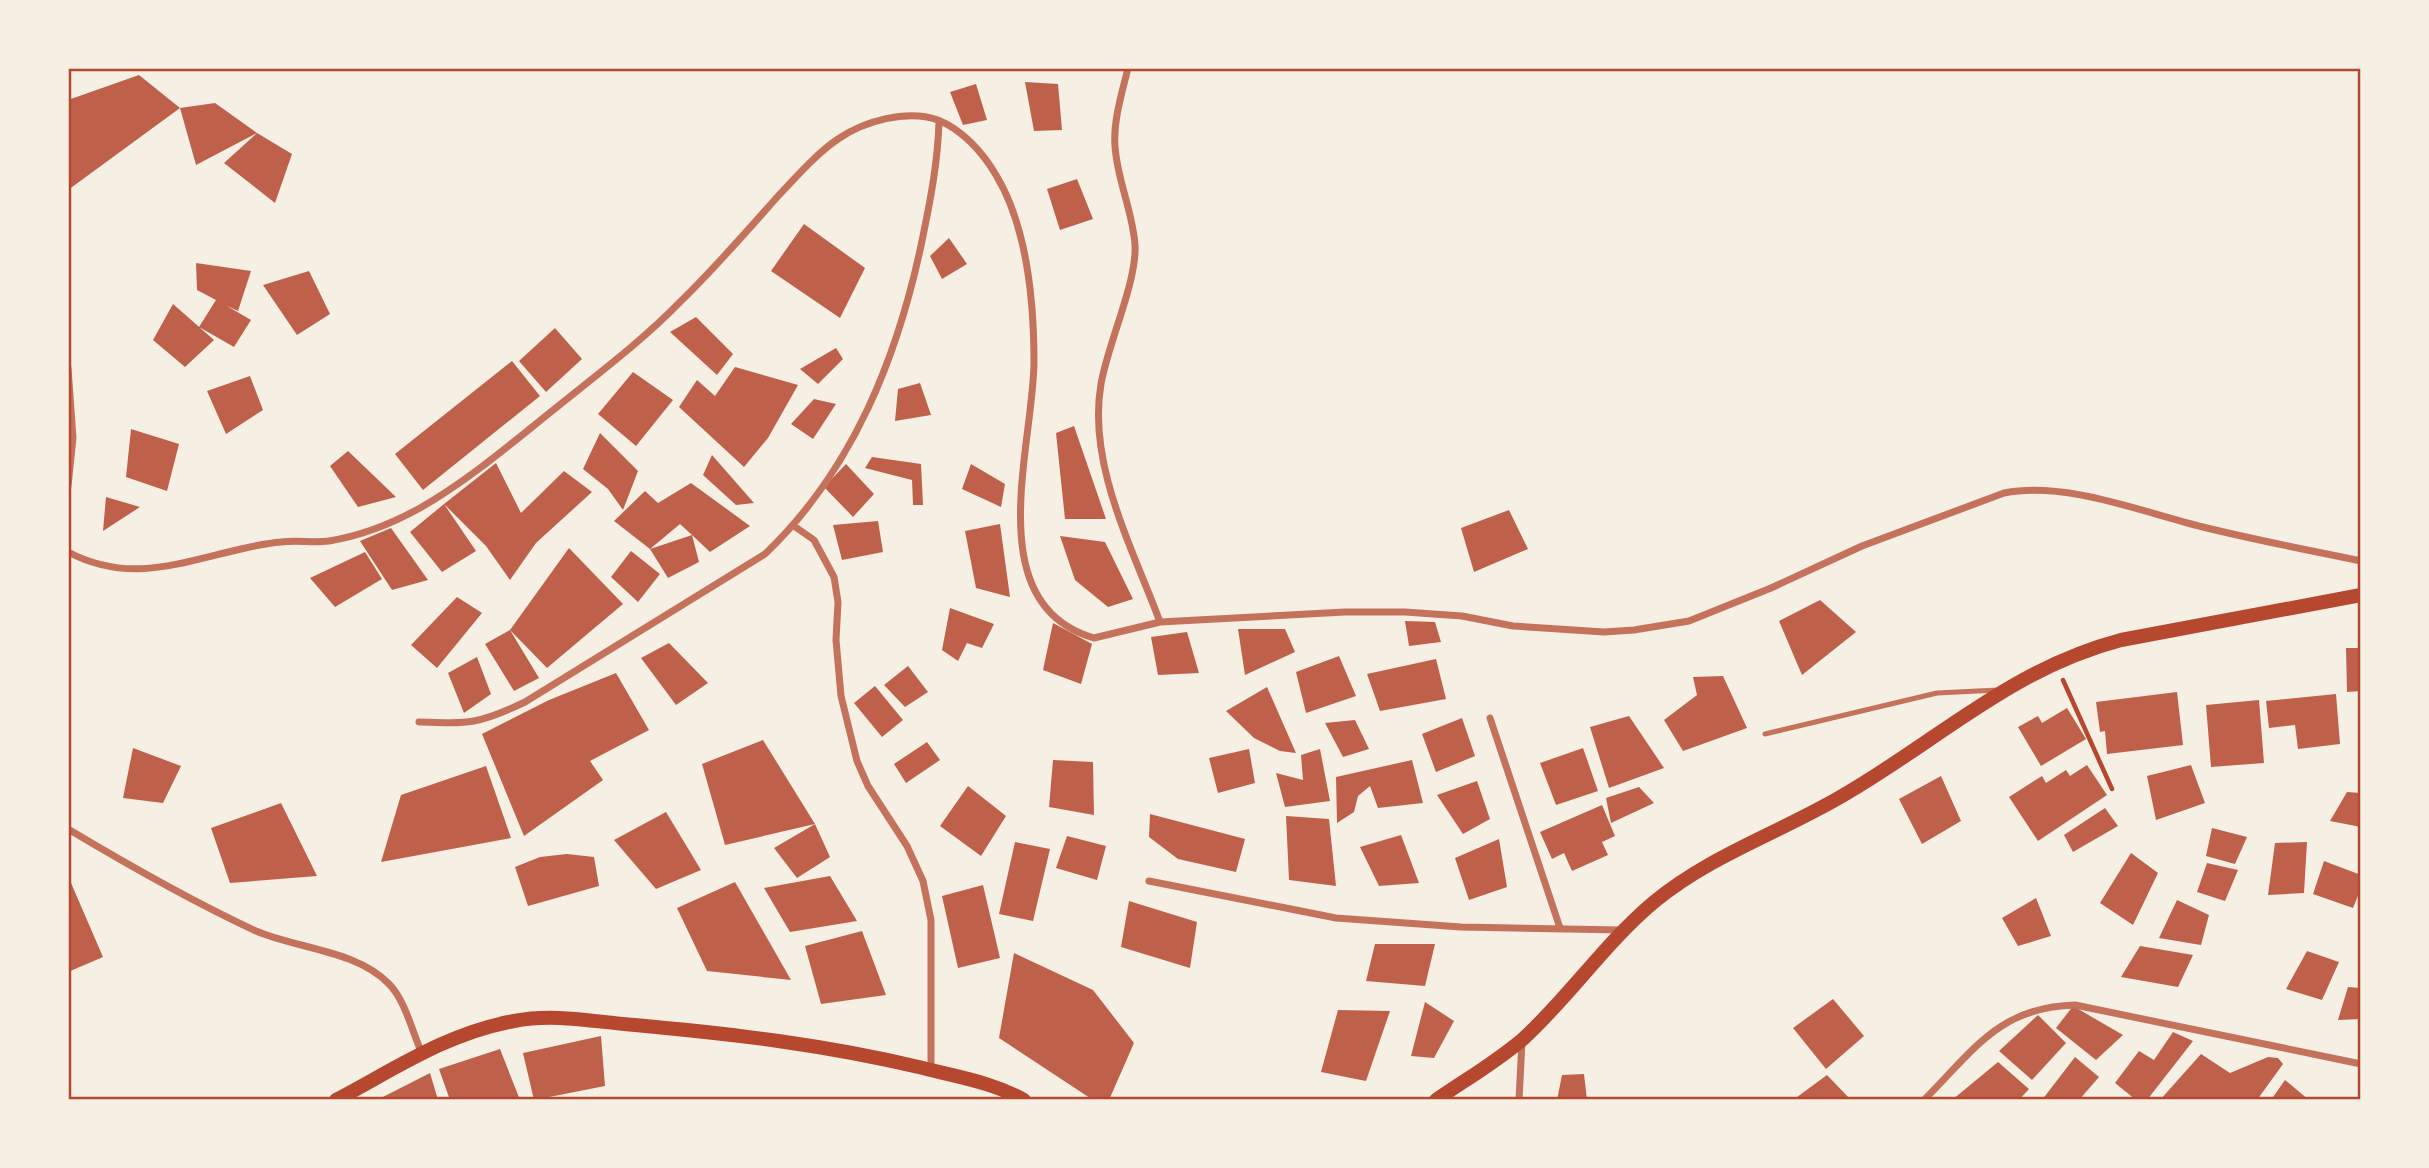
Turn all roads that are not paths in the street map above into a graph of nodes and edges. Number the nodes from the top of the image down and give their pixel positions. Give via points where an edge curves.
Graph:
1 (1128, 68) edge
2 (939, 121) junction
3 (68, 368) edge
4 (68, 486) edge
5 (794, 526) junction
6 (68, 552) edge
7 (2361, 561) edge
8 (2361, 595) edge
9 (1160, 622) junction
10 (2001, 690) junction
11 (1490, 718) dead end
12 (419, 722) dead end
13 (1765, 734) dead end
14 (68, 829) edge
15 (1149, 881) dead end
16 (1560, 928) junction
17 (1622, 930) junction
18 (1522, 1039) junction
19 (421, 1051) junction
20 (2361, 1064) edge
21 (931, 1070) junction
22 (1006, 1090) junction
23 (336, 1100) edge
24 (1018, 1100) edge
25 (1024, 1100) edge
26 (1436, 1100) edge
27 (1519, 1100) edge
28 (1924, 1100) edge

1 - 9 street via 1115,145 1135,246 1101,383 1097,436 1107,478
2 - 5 street via 933,187 912,292 887,369 850,442
2 - 6 street via 906,116 885,120 834,141 634,346 483,466 417,510 325,542 275,542 138,570 91,563
2 - 9 street via 978,149 1002,185 1026,267 1034,365 1021,514 1029,579 1055,615 1083,635 1094,638
3 - 4 street via 73,438
5 - 12 street via 765,554 525,702 468,724
5 - 21 street via 814,540 834,577 841,696 858,761 923,881 931,920
7 - 9 street via 2064,492 2025,489 1862,546 1689,621 1648,628 1604,632 1405,612
8 - 10 main road via 2122,639 2088,648
10 - 13 lane via 1937,693
10 - 17 main road via 1844,795 1685,878
11 - 16 street
14 - 19 street via 173,891 259,932 359,964 379,975 398,998
15 - 16 street via 1336,918
16 - 17 street
17 - 18 main road
18 - 26 main road
18 - 27 street
19 - 21 main road via 489,1026 558,1017 731,1032 821,1045
19 - 23 main road
20 - 28 street via 2057,1005 2026,1012 1995,1030
21 - 22 main road
22 - 24 main road
22 - 25 main road

